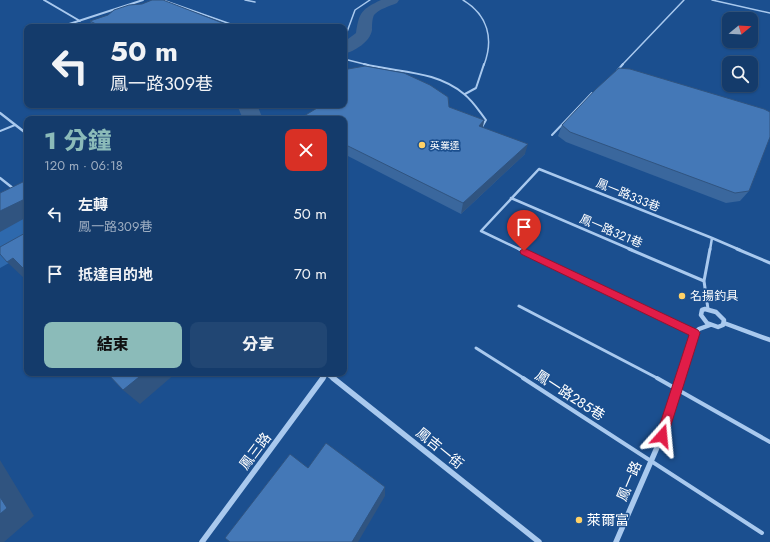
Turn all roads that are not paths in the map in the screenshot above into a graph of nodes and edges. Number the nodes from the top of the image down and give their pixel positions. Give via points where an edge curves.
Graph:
1 (44, 0) edge
2 (143, 0) edge
3 (163, 0) edge
4 (244, 0) edge
5 (370, 0) edge
6 (463, 0) edge
7 (684, 0) edge
8 (712, 0) edge
9 (254, 2) dead end
10 (770, 13) edge
11 (80, 21) junction
12 (70, 24) edge
13 (231, 24) edge
14 (347, 32) edge
15 (347, 60) edge
16 (616, 71) edge
17 (594, 92) edge
18 (465, 94) junction
19 (0, 113) edge
20 (15, 125) junction
21 (482, 127) edge
22 (0, 131) edge
23 (24, 132) edge
24 (552, 135) dead end
25 (0, 178) edge
26 (15, 190) edge
27 (511, 198) junction
28 (712, 238) junction
29 (770, 264) edge
30 (704, 281) junction
31 (519, 306) dead end
32 (708, 309) junction
33 (724, 323) junction
34 (710, 325) junction
35 (695, 333) junction
36 (770, 340) edge
37 (476, 348) dead end
38 (325, 376) edge
39 (331, 376) edge
40 (677, 389) junction
41 (770, 442) edge
42 (651, 460) junction
43 (762, 533) dead end
44 (202, 542) edge
45 (539, 542) edge
46 (616, 542) edge

1 - 11 street
2 - 11 street
3 - 13 lane
4 - 9 lane
5 - 14 lane via 355,10
6 - 18 lane via 479,13 488,30 489,43 476,88
7 - 16 lane
8 - 10 lane
11 - 12 street
15 - 18 lane via 428,75
17 - 24 lane
18 - 21 lane via 486,120
19 - 20 street
20 - 22 lane
20 - 23 street
25 - 26 lane
27 - 28 lane, 鳳一路333巷 via 539,169
27 - 30 lane, 鳳一路321巷
27 - 35 lane via 481,231
28 - 29 lane
28 - 30 lane
30 - 32 lane
31 - 40 lane
32 - 33 street via 721,315
32 - 34 street via 702,310 701,315
33 - 34 street via 721,326
33 - 36 street
34 - 35 street
35 - 40 street, 鳳一路
37 - 42 lane, 鳳一路285巷
38 - 44 street, 鳳三路
39 - 45 street, 鳳吉一街
40 - 41 lane
40 - 42 street, 鳳一路 via 662,436
42 - 43 lane, 鳳一路285巷
42 - 46 street, 鳳一路

